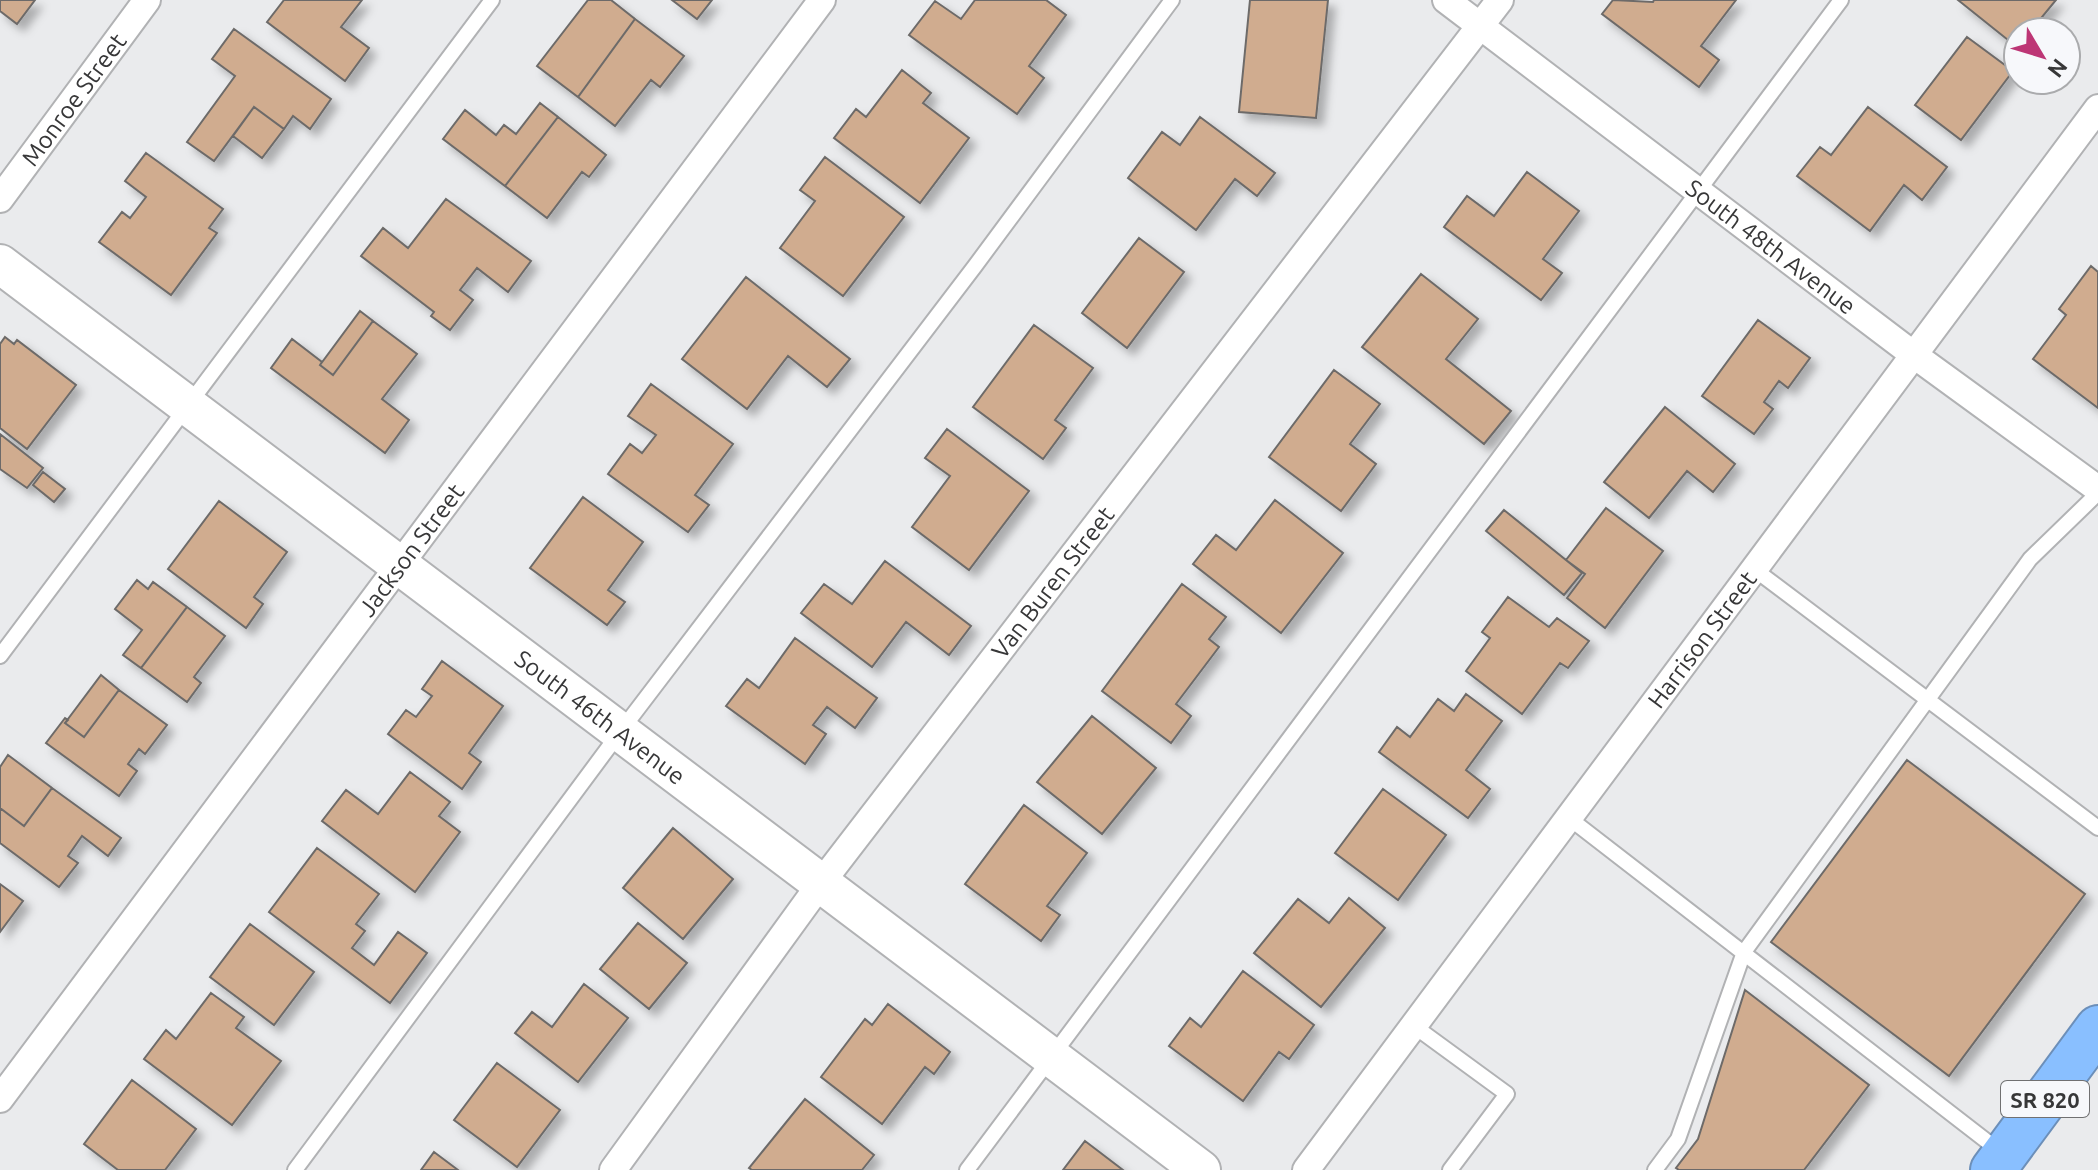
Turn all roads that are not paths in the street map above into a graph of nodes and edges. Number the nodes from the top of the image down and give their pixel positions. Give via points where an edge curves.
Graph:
1 (147, 0) edge
2 (492, 0) edge
3 (822, 0) edge
4 (1172, 0) edge
5 (1446, 0) edge
6 (1500, 0) edge
7 (1841, 0) edge
8 (1481, 26) junction
9 (2098, 108) edge
10 (1699, 192) junction
11 (0, 199) edge
12 (0, 264) edge
13 (1914, 355) junction
14 (187, 405) junction
15 (2098, 491) edge
16 (399, 565) junction
17 (1754, 569) junction
18 (0, 656) edge
19 (1928, 699) junction
20 (620, 732) junction
21 (1569, 818) junction
22 (2098, 828) edge
23 (821, 883) junction
24 (1744, 952) junction
25 (1414, 1026) junction
26 (2098, 1028) edge
27 (1052, 1058) junction
28 (0, 1099) edge
29 (1999, 1162) edge
30 (295, 1170) edge
31 (613, 1170) edge
32 (967, 1170) edge
33 (1201, 1170) edge
34 (1306, 1170) edge
35 (1450, 1170) edge
36 (1655, 1170) edge

1 - 11 street, Monroe Street
2 - 14 lane
3 - 16 street, Jackson Street
4 - 20 lane
5 - 8 street, South 48th Avenue
6 - 8 street, Van Buren Street
7 - 10 lane
8 - 10 street, South 48th Avenue
8 - 23 street, Van Buren Street
9 - 13 street, Harrison Street
10 - 13 street, South 48th Avenue
10 - 27 lane
12 - 14 street, South 46th Avenue
13 - 15 street, South 48th Avenue
13 - 17 street, Harrison Street
14 - 16 street, South 46th Avenue
14 - 18 lane
15 - 19 lane via 2030,559
16 - 20 street, South 46th Avenue
16 - 28 street, Jackson Street
17 - 19 lane
17 - 21 street, Harrison Street
19 - 22 lane
19 - 24 lane
20 - 23 street, South 46th Avenue
20 - 30 lane
21 - 24 lane
21 - 25 street, Harrison Street
23 - 27 street, South 46th Avenue
23 - 31 street, Van Buren Street
24 - 29 lane
24 - 36 lane via 1678,1139
25 - 34 street, Harrison Street
25 - 35 lane via 1507,1094
26 - 29 highway, SR 820
27 - 32 lane
27 - 33 street, South 46th Avenue

